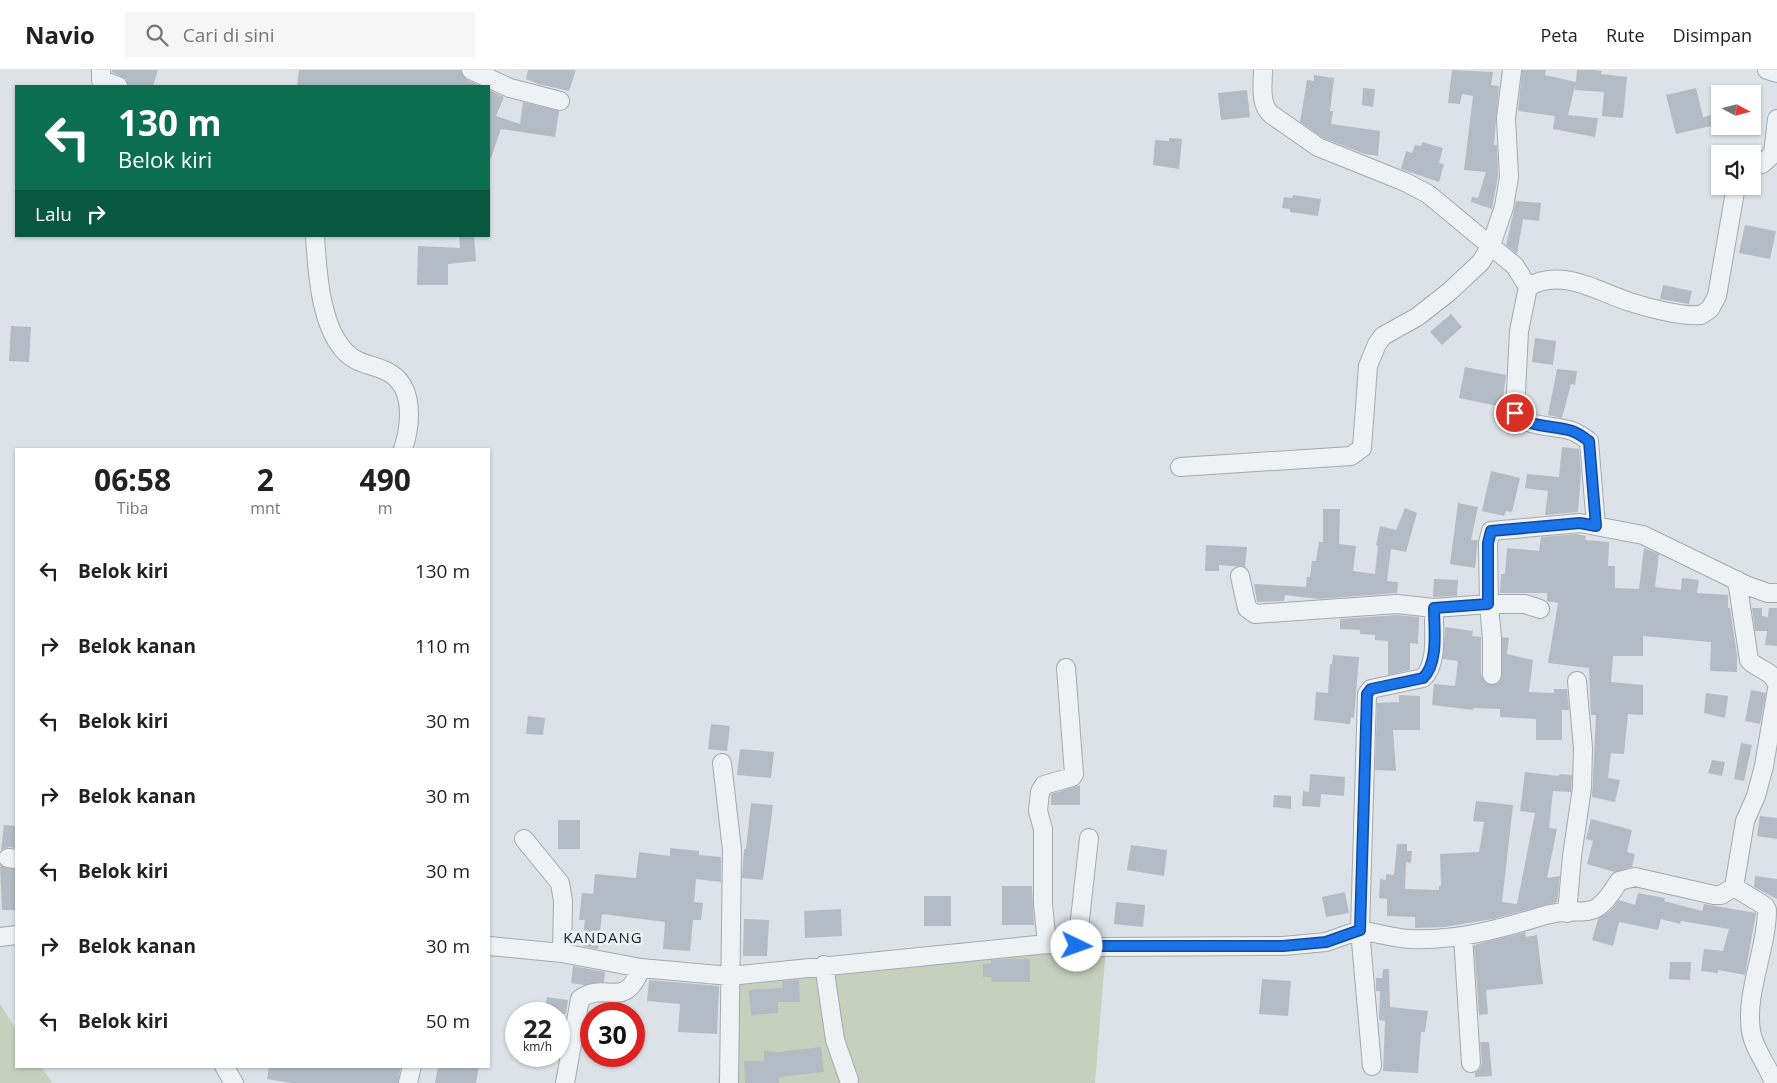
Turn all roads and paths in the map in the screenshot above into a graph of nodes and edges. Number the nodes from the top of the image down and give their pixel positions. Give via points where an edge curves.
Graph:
1 (100, 70) edge
2 (1263, 70) edge
3 (1512, 70) edge
4 (1767, 70) edge
5 (1777, 73) edge
6 (478, 77) edge
7 (115, 85) edge
8 (560, 101) dead end
9 (1777, 119) edge
10 (1761, 164) edge
11 (1734, 195) edge
12 (315, 237) edge
13 (1491, 245) junction
14 (1528, 287) junction
15 (403, 448) edge
16 (1180, 467) dead end
17 (1596, 526) junction
18 (1240, 576) dead end
19 (1737, 580) junction
20 (1777, 594) edge
21 (1488, 604) junction
22 (1434, 608) junction
23 (1540, 608) dead end
24 (1066, 668) dead end
25 (1492, 675) dead end
26 (1577, 681) dead end
27 (1777, 684) edge
28 (1777, 689) edge
29 (722, 763) dead end
30 (1088, 838) dead end
31 (524, 839) dead end
32 (1734, 887) junction
33 (1567, 913) junction
34 (1360, 930) junction
35 (15, 935) edge
36 (0, 936) edge
37 (1464, 936) junction
38 (1047, 944) junction
39 (490, 946) edge
40 (1077, 946) junction
41 (562, 953) junction
42 (1769, 953) edge
43 (824, 965) junction
44 (640, 968) junction
45 (730, 976) junction
46 (1471, 1063) dead end
47 (1372, 1066) dead end
48 (225, 1068) edge
49 (412, 1068) edge
50 (849, 1080) dead end
51 (234, 1083) edge
52 (408, 1083) edge
53 (565, 1083) edge
54 (729, 1083) edge
55 (1774, 1083) edge

1 - 7 street via 101,80
2 - 13 street via 1264,101 1272,115 1318,147 1422,190
3 - 13 street via 1506,118 1509,177 1504,206
4 - 5 street
6 - 8 street
9 - 10 street via 1773,154
11 - 14 street via 1719,287 1710,309 1701,315 1631,303 1584,283 1545,279
12 - 15 street via 321,296 339,344 354,360 388,372 404,389 409,408 408,433
13 - 14 street via 1515,266
13 - 16 street via 1481,262 1449,292 1417,317 1383,336 1377,344 1368,366 1362,448 1357,453 1351,456
14 - 17 street via 1519,331 1515,413 1532,423 1574,432 1589,441
17 - 19 street via 1643,535
17 - 21 street via 1580,523 1491,531 1488,543
18 - 22 street via 1247,608 1255,614 1398,604
19 - 20 street
19 - 27 street via 1749,660 1766,670
21 - 22 street
21 - 23 street via 1525,604
21 - 25 street
22 - 34 street via 1429,672 1423,678 1371,689 1366,697
24 - 38 street via 1074,774 1044,785 1038,811 1043,829 1043,904
26 - 33 street via 1583,748 1582,788
28 - 32 street via 1764,766 1745,821
29 - 45 street via 732,850
30 - 40 street
31 - 41 street via 560,883
32 - 33 street via 1721,895 1714,895 1635,877 1619,881 1606,902 1596,909
32 - 42 street via 1767,908
33 - 37 street
34 - 37 street via 1408,939
34 - 40 street via 1326,942 1283,946
34 - 47 street
35 - 36 street
37 - 46 street
38 - 40 street
38 - 43 street
39 - 41 street
41 - 44 street
42 - 55 street via 1751,1008 1751,1030 1754,1044
43 - 45 street
43 - 50 street via 835,1040
44 - 45 street
44 - 53 street via 635,984 624,992 591,994 580,999
45 - 54 street
48 - 51 street
49 - 52 street

